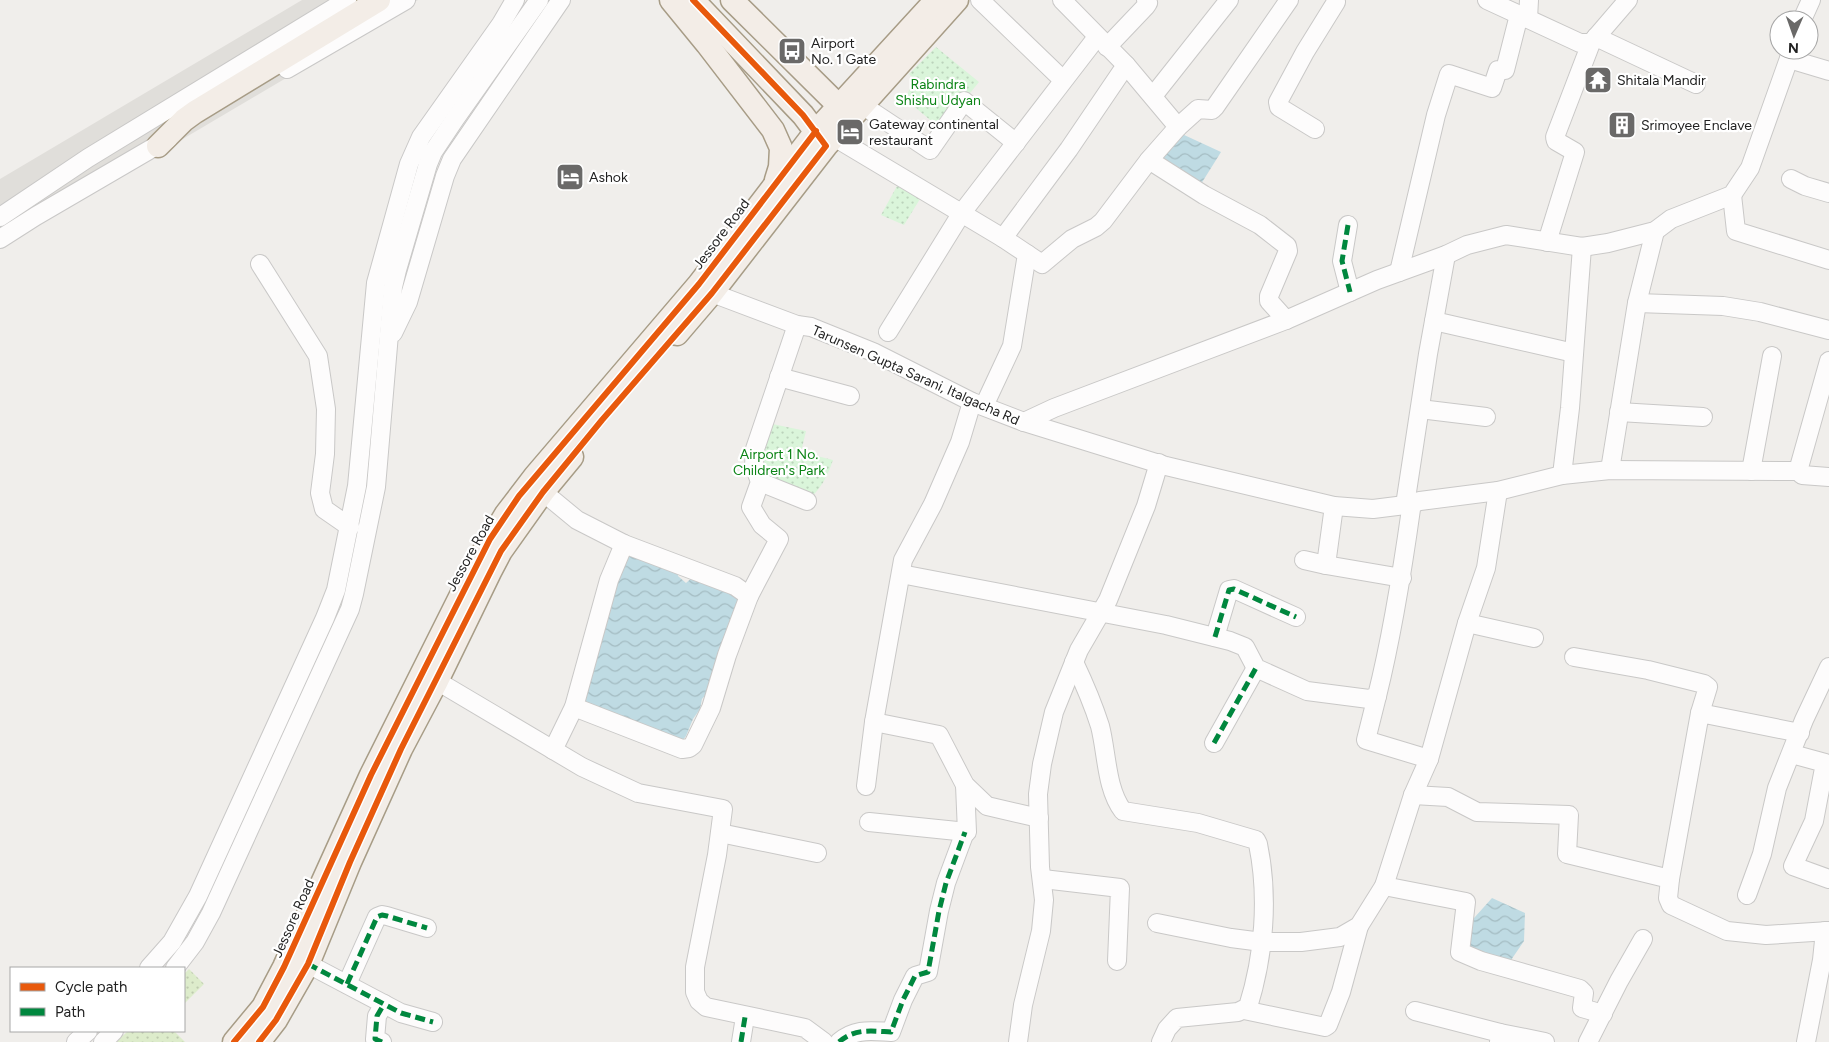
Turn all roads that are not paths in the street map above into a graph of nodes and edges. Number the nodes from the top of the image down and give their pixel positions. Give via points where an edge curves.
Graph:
1 (347, 0) edge
2 (380, 0) edge
3 (406, 0) edge
4 (515, 0) edge
5 (539, 0) edge
6 (561, 0) edge
7 (670, 0) edge
8 (693, 0) edge
9 (732, 0) edge
10 (936, 0) edge
11 (957, 0) edge
12 (980, 0) edge
13 (1062, 0) edge
14 (1146, 0) edge
15 (1229, 0) edge
16 (1289, 0) edge
17 (1487, 0) edge
18 (1529, 0) edge
19 (1628, 0) edge
20 (1336, 1) edge
21 (1524, 17) junction
22 (1594, 40) junction
23 (1102, 42) junction
24 (1789, 60) edge
25 (1804, 60) edge
26 (1126, 65) junction
27 (1829, 71) edge
28 (1064, 80) junction
29 (1696, 84) dead end
30 (1153, 96) junction
31 (850, 109) junction
32 (1178, 127) junction
33 (1315, 129) dead end
34 (825, 138) junction
35 (1016, 143) junction
36 (158, 146) junction
37 (1149, 160) junction
38 (1791, 179) dead end
39 (776, 184) junction
40 (1829, 193) edge
41 (1732, 195) junction
42 (961, 214) junction
43 (0, 216) edge
44 (1348, 225) dead end
45 (1655, 231) junction
46 (1003, 238) junction
47 (0, 239) edge
48 (1547, 242) junction
49 (1582, 247) junction
50 (1027, 254) junction
51 (1446, 256) junction
52 (1829, 260) edge
53 (260, 264) dead end
54 (1399, 272) junction
55 (1350, 292) junction
56 (712, 293) junction
57 (1637, 303) junction
58 (1286, 320) junction
59 (1434, 321) junction
60 (797, 324) junction
61 (1829, 330) edge
62 (888, 332) dead end
63 (387, 344) junction
64 (1574, 353) junction
65 (1772, 356) dead end
66 (1829, 361) edge
67 (779, 377) junction
68 (850, 396) dead end
69 (978, 404) junction
70 (1420, 409) junction
71 (1619, 412) junction
72 (1486, 417) dead end
73 (1703, 417) dead end
74 (1024, 422) junction
75 (1159, 463) junction
76 (1610, 470) junction
77 (1751, 471) junction
78 (1798, 471) junction
79 (1562, 475) junction
80 (1829, 477) edge
81 (760, 482) junction
82 (1498, 491) junction
83 (543, 492) junction
84 (807, 501) dead end
85 (1409, 503) junction
86 (1334, 506) junction
87 (350, 527) junction
88 (624, 544) junction
89 (1304, 560) dead end
90 (1326, 565) junction
91 (901, 574) junction
92 (1402, 578) junction
93 (749, 596) junction
94 (1100, 613) junction
95 (1296, 618) dead end
96 (1467, 623) junction
97 (1215, 637) junction
98 (1534, 638) dead end
99 (1574, 657) dead end
100 (1074, 662) junction
101 (1829, 667) edge
102 (1256, 668) junction
103 (437, 681) junction
104 (1378, 696) junction
105 (574, 707) junction
106 (1700, 713) junction
107 (874, 722) junction
108 (1800, 733) junction
109 (1214, 743) dead end
110 (553, 750) junction
111 (1792, 754) junction
112 (1429, 759) junction
113 (965, 785) junction
114 (866, 786) dead end
115 (1413, 795) junction
116 (1039, 818) junction
117 (868, 822) dead end
118 (720, 832) junction
119 (965, 832) junction
120 (817, 853) dead end
121 (1829, 878) edge
122 (1043, 879) junction
123 (1670, 879) junction
124 (1384, 886) junction
125 (1747, 895) dead end
126 (1157, 923) dead end
127 (1359, 926) junction
128 (427, 928) dead end
129 (1827, 931) edge
130 (1643, 939) dead end
131 (1262, 942) junction
132 (1117, 961) dead end
133 (308, 964) junction
134 (150, 967) edge
135 (176, 967) edge
136 (347, 984) junction
137 (384, 1004) junction
138 (1244, 1010) junction
139 (1415, 1011) dead end
140 (1603, 1014) junction
141 (745, 1017) junction
142 (433, 1022) dead end
143 (87, 1032) edge
144 (113, 1032) edge
145 (1499, 1038) edge
146 (76, 1042) edge
147 (102, 1042) edge
148 (234, 1042) edge
149 (259, 1042) edge
150 (382, 1042) edge
151 (741, 1042) edge
152 (824, 1042) edge
153 (839, 1042) edge
154 (1018, 1042) edge
155 (1161, 1042) edge
156 (1545, 1042) edge
157 (1588, 1042) edge
158 (1806, 1042) edge

1 - 43 street via 88,158
2 - 36 main road via 184,120
3 - 36 street
4 - 87 street via 420,137 408,164 376,283 357,486
5 - 63 street via 431,158 397,270
6 - 63 street via 452,159 444,176 408,302
7 - 39 main road via 780,141 782,155
8 - 34 main road
9 - 31 main road
10 - 31 main road via 898,42
11 - 31 main road
12 - 28 street
13 - 23 street
14 - 23 street via 1146,6
15 - 30 street
16 - 32 street via 1215,107 1198,109
17 - 21 street
18 - 21 street
19 - 22 street
20 - 33 street via 1278,102 1279,107
21 - 22 street via 1580,44
21 - 54 street via 1505,70 1498,70 1492,88 1449,74 1436,115
22 - 29 street
22 - 48 street via 1555,137 1556,141 1575,152
23 - 26 street
23 - 28 street
24 - 41 street via 1750,168
25 - 27 street
26 - 30 street
26 - 46 street
28 - 35 street
30 - 32 street
31 - 34 main road
31 - 35 street via 930,150 964,101
32 - 37 street
34 - 39 main road, Jessore Road
34 - 42 street
34 - 56 main road, Jessore Road
35 - 42 street
36 - 47 street
37 - 50 street via 1096,227 1072,239 1042,264
37 - 58 street via 1260,225 1287,246 1288,251 1269,296 1269,301
38 - 40 street
39 - 148 main road, Jessore Road via 699,284 524,490 490,539 371,775 281,975 263,1007
41 - 45 street via 1671,219
41 - 52 street via 1736,231
42 - 46 street
42 - 62 street
44 - 55 street via 1342,261
45 - 49 street
45 - 57 street
46 - 50 street
48 - 49 street
48 - 51 street via 1506,234 1467,245
49 - 64 street
50 - 69 street via 1012,346
51 - 54 street
51 - 59 street
53 - 87 street via 318,356 326,409 320,493 324,509
54 - 55 street
55 - 58 street
56 - 60 street, Tarunsen Gupta Sarani, Italgacha Rd
56 - 83 main road, Jessore Road
57 - 61 street via 1723,306
57 - 71 street
58 - 74 street
59 - 64 street
59 - 70 street
60 - 67 street
60 - 69 street, Tarunsen Gupta Sarani, Italgacha Rd via 873,352
63 - 135 street via 376,487 350,609 211,913
64 - 79 street
65 - 77 street
66 - 78 street
67 - 68 street
67 - 81 street via 755,449 754,465
69 - 74 street, Tarunsen Gupta Sarani, Italgacha Rd
69 - 91 street via 933,504 903,560
70 - 72 street
70 - 85 street
71 - 73 street
71 - 76 street
74 - 75 street, Tarunsen Gupta Sarani, Italgacha Rd
75 - 86 street, Tarunsen Gupta Sarani, Italgacha Rd
75 - 94 street via 1136,532
76 - 77 street, Tarunsen Gupta Sarani, Italgacha Rd
76 - 79 street, Tarunsen Gupta Sarani, Italgacha Rd
77 - 78 street, Tarunsen Gupta Sarani, Italgacha Rd
78 - 80 street, Tarunsen Gupta Sarani, Italgacha Rd via 1802,475
79 - 82 street, Tarunsen Gupta Sarani, Italgacha Rd
81 - 84 street
81 - 93 street via 751,507 762,525 779,540
82 - 85 street, Tarunsen Gupta Sarani, Italgacha Rd
82 - 96 street via 1486,568
83 - 88 street via 577,520
83 - 103 main road, Jessore Road via 501,551
85 - 86 street, Tarunsen Gupta Sarani, Italgacha Rd via 1373,509
85 - 92 street
86 - 90 street
87 - 134 street via 331,604 256,773 190,912 172,942
88 - 93 street via 735,586
88 - 105 street via 609,580
89 - 90 street
90 - 92 street
91 - 94 street
91 - 107 street
92 - 104 street
93 - 105 street via 711,708 693,746 682,749
94 - 97 street
94 - 100 street
95 - 97 street via 1234,589 1229,590
96 - 98 street
96 - 112 street
97 - 102 street via 1245,647
99 - 106 street via 1704,684 1708,687
100 - 116 street via 1054,712 1042,764
100 - 131 street via 1092,702 1114,798 1123,811 1190,821 1256,840 1264,895
101 - 108 street
102 - 104 street via 1307,690 1370,699
102 - 109 street
103 - 110 street
103 - 133 main road, Jessore Road via 397,758
104 - 112 street via 1366,740
105 - 110 street
106 - 108 street
106 - 123 street
107 - 113 street via 939,736
107 - 114 street
108 - 111 street
110 - 118 street via 638,793 723,809
111 - 121 street via 1825,763 1814,821 1792,866
111 - 125 street via 1777,788 1762,854
112 - 115 street
113 - 116 street via 987,806
113 - 119 street
115 - 123 street via 1448,797 1477,812 1570,815 1567,854
115 - 124 street
116 - 122 street
117 - 119 street
118 - 120 street
118 - 141 street via 695,967 695,992 706,1007
119 - 153 street via 946,883 928,972 915,976 891,1032 858,1031
122 - 132 street via 1120,888
122 - 154 street via 1042,931
123 - 129 street via 1668,898 1671,905 1727,932 1766,935
124 - 127 street
124 - 140 street via 1466,902 1460,952 1580,989 1584,993 1582,1008
126 - 131 street
127 - 131 street via 1340,937
127 - 138 street via 1341,992 1328,1025
128 - 136 street via 387,916 377,917
129 - 158 street
130 - 140 street
131 - 138 street via 1250,1001
133 - 136 street
133 - 149 main road, Jessore Road via 276,1020
136 - 137 street
137 - 142 street via 401,1013
137 - 150 street via 377,1016 375,1039
138 - 155 street via 1177,1018
139 - 145 street
140 - 157 street
141 - 151 street
141 - 152 street via 805,1028
143 - 146 street
144 - 147 street
145 - 156 street

